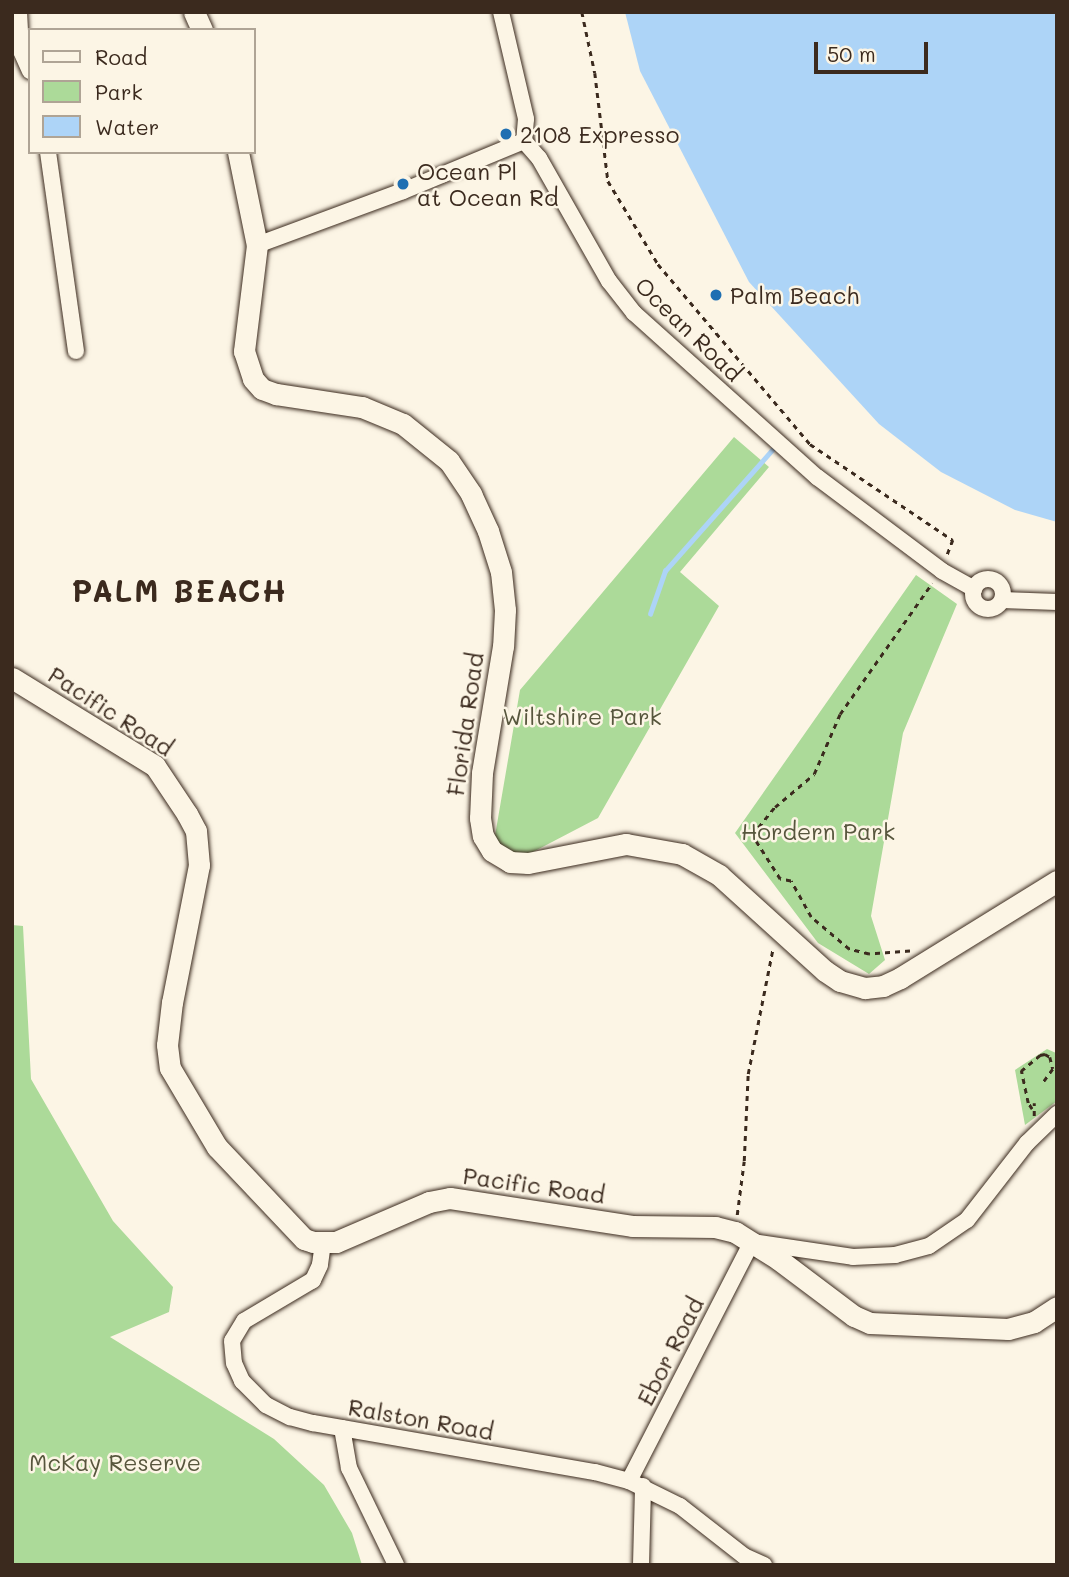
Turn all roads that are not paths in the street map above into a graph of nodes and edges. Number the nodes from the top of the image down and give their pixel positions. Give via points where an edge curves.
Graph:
1 (19, 12) edge
2 (194, 12) edge
3 (501, 12) edge
4 (201, 28) edge
5 (28, 67) edge
6 (524, 141) junction
7 (48, 154) edge
8 (238, 154) edge
9 (257, 245) junction
10 (76, 351) dead end
11 (1057, 602) edge
12 (12, 678) edge
13 (1057, 881) edge
14 (1057, 1114) edge
15 (743, 1237) junction
16 (323, 1243) junction
17 (1057, 1307) edge
18 (342, 1428) junction
19 (636, 1483) junction
20 (396, 1565) edge
21 (642, 1565) edge
22 (764, 1565) edge

1 - 5 street via 21,51
2 - 4 main road
3 - 6 street via 526,119
6 - 9 street
6 - 11 street, Ocean Road via 539,158 609,281 634,313 807,468 942,571 974,589 982,580 994,580 1002,588 1002,600
7 - 10 street
8 - 9 main road, Florida Road
9 - 13 main road, Florida Road via 244,351 253,379 262,390 362,407 403,424 449,461 488,531 501,572 505,610 482,773 480,818 492,851 510,862 528,863 626,844 682,854 719,875 824,971 865,988 883,985
12 - 16 main road, Pacific Road via 155,766 187,814 196,831 199,865 172,1002 167,1045 170,1068 217,1147 295,1233
14 - 15 street via 1027,1143 967,1220 929,1245 895,1255 853,1257
15 - 16 main road, Pacific Road via 715,1227 643,1227 450,1198 429,1202 346,1239
15 - 17 main road, Pacific Road via 854,1317 870,1323 1008,1329 1034,1322
15 - 19 street, Ebor Road
16 - 18 street, Ralston Road via 313,1280 244,1321 236,1331 232,1350 242,1381 266,1405 290,1417
18 - 19 street, Ralston Road
18 - 20 street via 349,1468
19 - 21 street, Ebor Road
19 - 22 street, Ralston Road via 680,1506 744,1556

